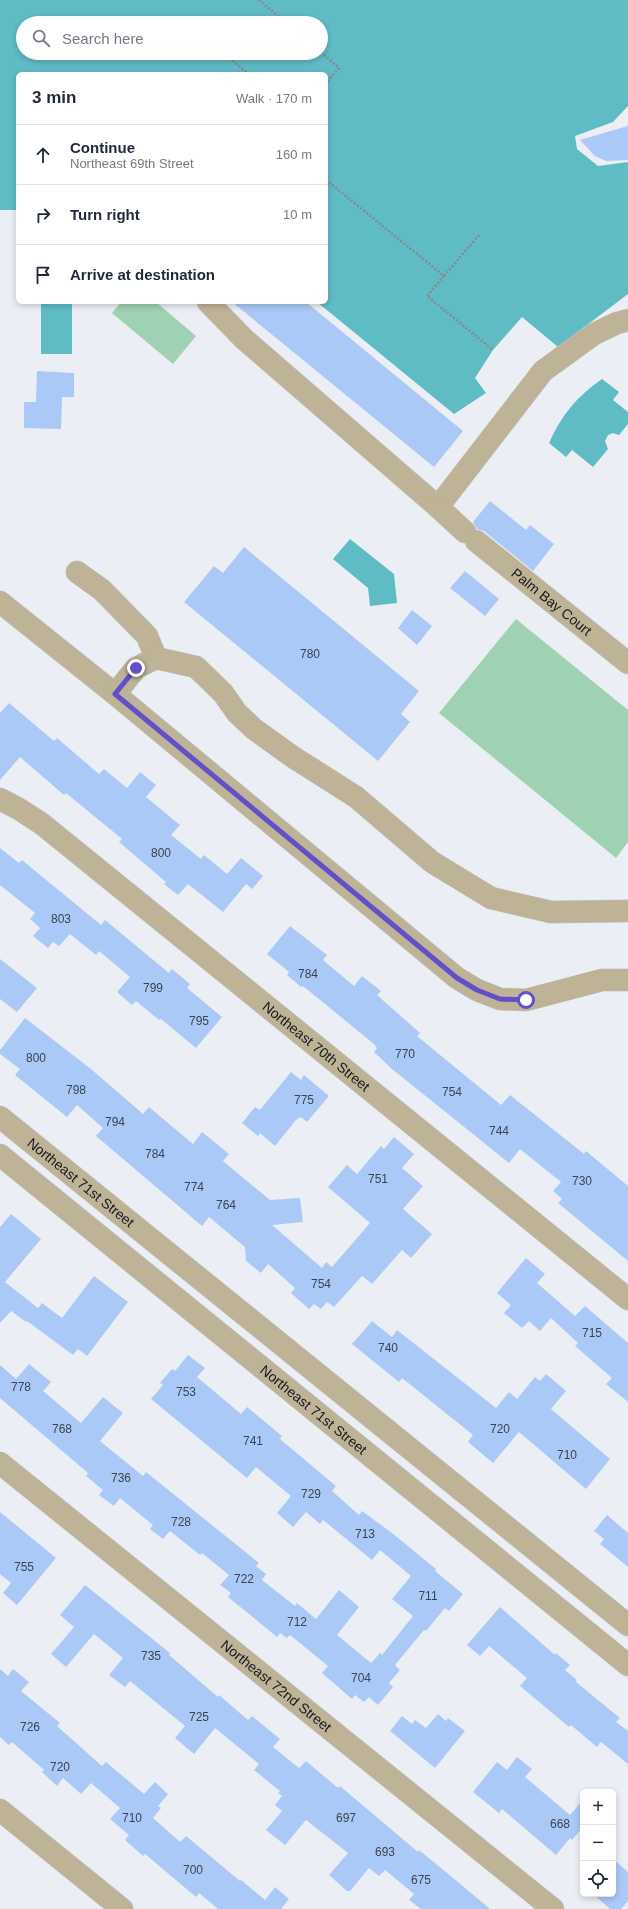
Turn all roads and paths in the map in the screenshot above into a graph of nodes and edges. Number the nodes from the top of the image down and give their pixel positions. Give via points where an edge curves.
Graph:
1 (259, 0) edge
2 (278, 16) edge
3 (328, 58) edge
4 (232, 60) edge
5 (246, 72) edge
6 (328, 81) edge
7 (328, 182) edge
8 (480, 234) dead end
9 (444, 276) junction
10 (210, 304) edge
11 (628, 320) edge
12 (493, 350) dead end
13 (438, 507) junction
14 (77, 572) dead end
15 (0, 602) edge
16 (156, 658) junction
17 (628, 663) edge
18 (115, 694) junction
19 (0, 799) edge
20 (628, 911) edge
21 (628, 980) edge
22 (3, 1125) edge
23 (0, 1155) edge
24 (628, 1299) edge
25 (0, 1463) edge
26 (628, 1625) edge
27 (628, 1665) edge
28 (0, 1810) edge
29 (122, 1909) edge
30 (553, 1909) edge

1 - 2 path
3 - 6 path via 339,68
4 - 5 path
7 - 9 path
8 - 9 path
9 - 12 path via 427,296
10 - 13 street, Palm Bay Court via 244,339
11 - 13 street via 594,334 543,371
13 - 17 street, Palm Bay Court via 470,537
14 - 16 street via 102,590 147,636
15 - 18 street
16 - 18 street via 136,668
16 - 20 street via 196,667 224,692 236,713 254,729 356,797 432,862 492,898 551,912
18 - 21 street via 457,978 477,990 500,999 526,1000 602,980
19 - 24 street, Northeast 70th Street via 42,824
22 - 26 street, Northeast 71st Street
23 - 27 street, Northeast 71st Street
25 - 30 street, Northeast 72nd Street
28 - 29 street

